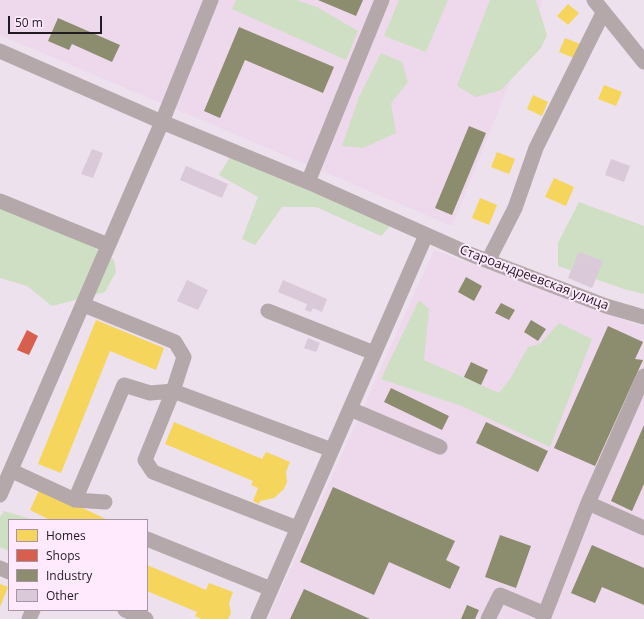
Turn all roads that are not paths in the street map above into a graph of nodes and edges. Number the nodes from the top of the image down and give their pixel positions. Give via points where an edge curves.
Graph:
1 (211, 0) edge
2 (382, 0) edge
3 (594, 0) edge
4 (603, 13) junction
5 (0, 51) edge
6 (644, 62) edge
7 (162, 122) junction
8 (308, 182) junction
9 (0, 201) edge
10 (426, 235) junction
11 (108, 245) junction
12 (488, 261) junction
13 (84, 305) junction
14 (268, 311) dead end
15 (644, 317) edge
16 (374, 353) junction
17 (644, 376) edge
18 (173, 391) junction
19 (350, 409) junction
20 (440, 447) dead end
21 (332, 450) junction
22 (12, 471) junction
23 (0, 495) edge
24 (75, 500) junction
25 (105, 502) dead end
26 (588, 503) junction
27 (297, 528) junction
28 (644, 528) edge
29 (148, 539) edge
30 (271, 589) junction
31 (127, 611) edge
32 (544, 617) edge
33 (146, 619) edge
34 (258, 619) edge
35 (488, 619) edge

1 - 7 street
2 - 8 street
3 - 4 street
4 - 6 street
4 - 12 street via 536,148 515,208
5 - 7 street, Староандреевская улица
7 - 8 street, Староандреевская улица
7 - 11 street
8 - 10 street, Староандреевская улица
9 - 11 street
10 - 12 street, Староандреевская улица
10 - 16 street
11 - 13 street
12 - 15 street, Староандреевская улица via 606,306
13 - 18 street via 175,342 184,357
13 - 22 street
14 - 16 street
16 - 19 street
17 - 26 street
18 - 21 street
18 - 24 street via 150,393 124,385
18 - 27 street via 145,460 153,472
19 - 20 street
19 - 21 street
21 - 27 street
22 - 23 street
22 - 24 street
24 - 25 street
26 - 28 street
26 - 32 street
27 - 30 street
29 - 30 street
30 - 34 street
31 - 33 street
32 - 35 street via 500,595

